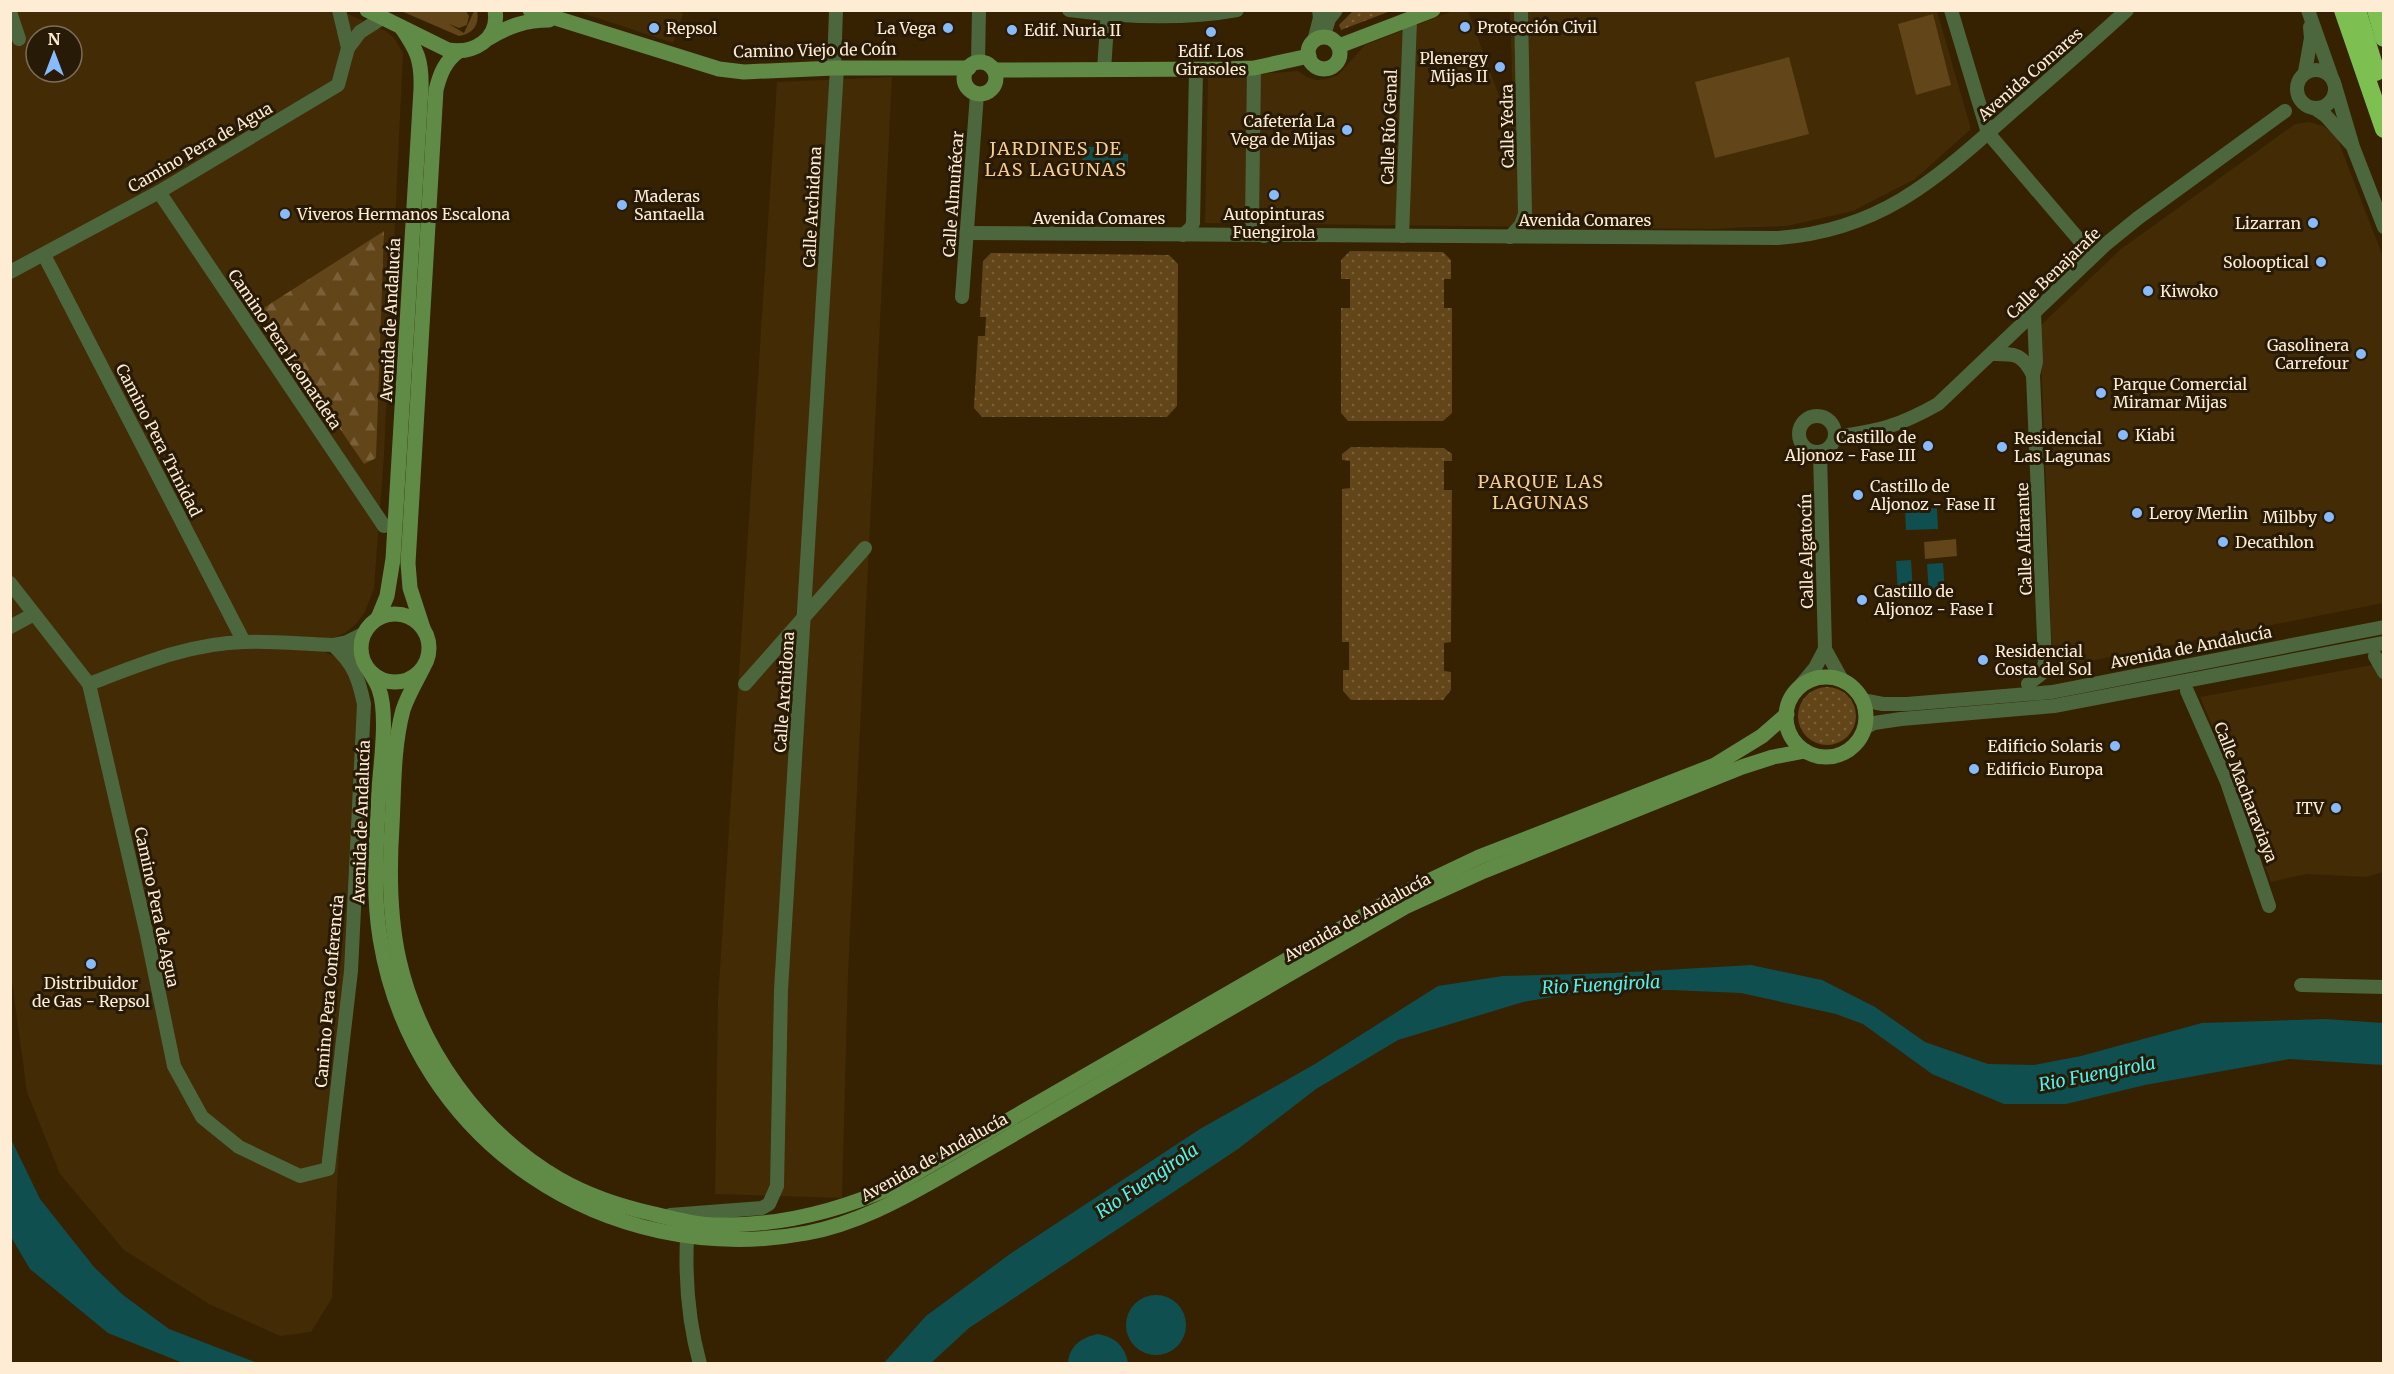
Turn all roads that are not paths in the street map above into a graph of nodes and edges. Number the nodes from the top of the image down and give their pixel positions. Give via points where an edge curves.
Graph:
1 (339, 10) edge
2 (367, 10) edge
3 (495, 10) edge
4 (530, 10) edge
5 (836, 10) edge
6 (979, 10) edge
7 (1069, 10) edge
8 (1237, 10) edge
9 (1319, 10) edge
10 (1336, 10) edge
11 (1433, 10) edge
12 (1521, 10) edge
13 (1951, 10) edge
14 (2127, 10) edge
15 (2308, 10) edge
16 (2343, 10) edge
17 (2357, 10) edge
18 (2376, 10) edge
19 (10, 12) edge
20 (1108, 13) edge
21 (562, 15) edge
22 (382, 18) junction
23 (1410, 20) junction
24 (401, 27) junction
25 (489, 38) junction
26 (2384, 38) edge
27 (19, 39) dead end
28 (1319, 39) junction
29 (1339, 46) junction
30 (348, 48) junction
31 (459, 51) junction
32 (1309, 56) junction
33 (973, 65) junction
34 (835, 68) junction
35 (1254, 68) junction
36 (994, 70) junction
37 (1104, 70) junction
38 (1196, 70) junction
39 (2305, 72) junction
40 (2334, 83) junction
41 (977, 93) junction
42 (2297, 93) junction
43 (2384, 98) edge
44 (2313, 108) junction
45 (2285, 111) junction
46 (2384, 129) edge
47 (1988, 133) junction
48 (2353, 147) junction
49 (159, 192) junction
50 (2384, 227) edge
51 (966, 233) junction
52 (1183, 235) junction
53 (1264, 236) junction
54 (1402, 236) junction
55 (1510, 237) junction
56 (44, 255) junction
57 (2093, 256) junction
58 (10, 272) edge
59 (962, 297) dead end
60 (2034, 313) junction
61 (1992, 354) junction
62 (2033, 375) junction
63 (1836, 437) junction
64 (1820, 453) junction
65 (384, 526) dead end
66 (865, 548) dead end
67 (10, 583) edge
68 (34, 614) junction
69 (805, 615) junction
70 (378, 618) junction
71 (10, 627) edge
72 (2384, 627) edge
73 (423, 628) junction
74 (363, 634) junction
75 (244, 642) junction
76 (2384, 644) edge
77 (333, 645) junction
78 (1825, 649) junction
79 (2375, 656) dead end
80 (423, 668) junction
81 (368, 670) junction
82 (2384, 672) edge
83 (1842, 680) junction
84 (89, 684) junction
85 (745, 684) dead end
86 (2028, 684) dead end
87 (1800, 686) junction
88 (2187, 691) dead end
89 (1862, 700) junction
90 (1787, 714) junction
91 (1865, 728) junction
92 (1805, 751) junction
93 (2269, 906) dead end
94 (2301, 985) dead end
95 (2384, 987) edge
96 (328, 1169) joint
97 (659, 1215) junction
98 (687, 1237) junction
99 (700, 1364) edge

1 - 30 street, Camino Pera de Agua
2 - 22 street
3 - 25 street
4 - 21 street, Camino Viejo de Coín
5 - 34 street, Calle Archidona
6 - 33 street
7 - 20 street
8 - 20 street via 1207,16
9 - 28 street
10 - 28 street
11 - 23 street
12 - 55 street, Calle Yedra via 1525,214
13 - 47 street
14 - 47 street, Avenida Comares
15 - 39 street via 2311,38
15 - 40 street
16 - 46 highway
17 - 43 highway
18 - 26 highway
19 - 27 street
20 - 37 street
21 - 25 street, Camino Viejo de Coín via 506,27
21 - 34 street, Camino Viejo de Coín via 718,69 744,72
22 - 24 street
22 - 30 street via 360,32
23 - 29 street
23 - 54 street, Calle Río Genal
24 - 31 street via 448,50
24 - 70 street, Avenida de Andalucía via 417,49 422,75 393,559 387,596
25 - 31 street, Camino Viejo de Coín via 481,45
28 - 29 street via 1333,40
28 - 32 street via 1310,46
29 - 32 street via 1340,56 1331,68 1316,67
30 - 49 street, Camino Pera de Agua via 339,84
31 - 73 street, Avenida de Andalucía via 439,76 434,125 408,563 410,588
32 - 35 street
33 - 34 street, Camino Viejo de Coín
33 - 36 street via 989,65
33 - 41 street via 964,76 969,89
34 - 69 street, Calle Archidona
35 - 38 street
35 - 53 street via 1252,221 1257,233
36 - 37 street
36 - 41 street via 994,86 987,93
37 - 38 street
38 - 52 street via 1193,223
39 - 40 street via 2323,71
39 - 42 street via 2298,81
40 - 44 street via 2333,99
40 - 48 street
41 - 51 street, Calle Almuñécar
42 - 44 street via 2303,104
42 - 45 street, Calle Benajarafe
44 - 45 street, Calle Benajarafe
44 - 48 street via 2326,116
45 - 57 street, Calle Benajarafe via 2138,218
47 - 55 street, Avenida Comares via 1916,192 1878,213 1821,231 1778,237
47 - 57 street
48 - 50 street
49 - 56 street, Camino Pera de Agua
49 - 65 street, Camino Pera Leonardeta
51 - 52 street, Avenida Comares
51 - 59 street, Calle Almuñécar
52 - 53 street, Avenida Comares
53 - 54 street, Avenida Comares
54 - 55 street, Avenida Comares
56 - 58 street, Camino Pera de Agua
56 - 75 street, Camino Pera Trinidad
57 - 60 street, Calle Benajarafe
60 - 61 street, Calle Benajarafe
60 - 62 street, Calle Alfarante
61 - 62 street via 2015,354 2027,362
61 - 63 street, Calle Benajarafe via 1938,404 1912,418 1884,429
62 - 86 street, Calle Alfarante via 2045,663 2041,674
63 - 64 street via 1831,447
63 - 64 street via 1833,425 1825,418 1803,422 1799,434 1803,446
64 - 78 street, Calle Algatocín
66 - 69 street
67 - 68 street, Camino Pera de Agua
68 - 71 street
68 - 84 street, Camino Pera de Agua
69 - 85 street
69 - 97 street, Calle Archidona via 782,990 777,1186 770,1204 762,1208
70 - 73 street via 397,613 407,615
70 - 74 street
72 - 89 street, Avenida de Andalucía via 2052,692 1906,704
73 - 80 street via 430,648
74 - 77 street
74 - 81 street via 360,651
75 - 77 street
75 - 84 street via 168,655
76 - 91 street, Avenida de Andalucía via 2054,706 1901,719
77 - 81 street via 355,656
77 - 96 street, Camino Pera Conferencia via 359,677 364,704 351,971
78 - 83 street
78 - 87 street
79 - 82 street
80 - 81 street via 397,682 387,682
80 - 97 street, Avenida de Andalucía via 399,727 390,855 394,937 414,1007 450,1076 507,1141 550,1173 586,1192
81 - 98 street, Avenida de Andalucía via 380,690 383,720 376,856 378,923 399,1012 420,1055 481,1136 525,1173 579,1205 625,1223
83 - 87 street via 1823,677
83 - 89 street
84 - 96 street, Camino Pera de Agua via 174,1066 202,1118 239,1147 300,1176
87 - 90 street via 1792,695
88 - 93 street, Calle Macharaviaya via 2227,782
89 - 91 street
90 - 92 street via 1789,731
90 - 97 street, Avenida de Andalucía via 1762,736 1715,765 1479,857 1399,894 932,1165 866,1199 837,1210 776,1222 721,1226
91 - 92 street via 1856,744 1845,752 1818,756
92 - 98 street, Avenida de Andalucía via 1742,767 1405,907 940,1178 870,1214 778,1238
94 - 95 street
98 - 99 street via 688,1310

